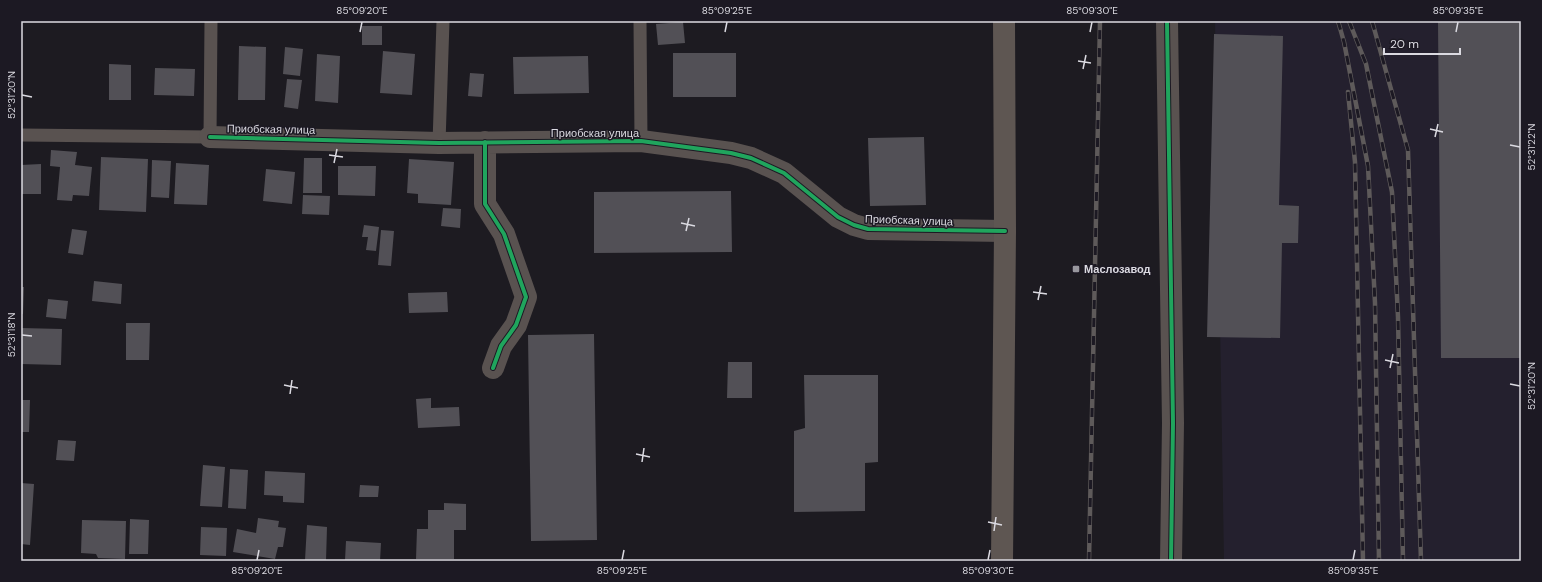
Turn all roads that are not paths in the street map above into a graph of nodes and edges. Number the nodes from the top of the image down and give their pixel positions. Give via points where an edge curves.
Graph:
1 (211, 21) edge
2 (443, 21) edge
3 (640, 21) edge
4 (1004, 21) edge
5 (1167, 21) edge
6 (21, 135) edge
7 (210, 137) junction
8 (641, 141) junction
9 (439, 142) junction
10 (485, 142) junction
11 (1005, 231) junction
12 (493, 368) dead end
13 (1002, 561) edge
14 (1171, 561) edge

1 - 7 lane
2 - 9 lane
3 - 8 lane
4 - 11 main road
5 - 14 street via 1173,423
6 - 7 lane, Приобская улица
7 - 9 street, Приобская улица
8 - 10 street, Приобская улица
8 - 11 street, Приобская улица via 731,153 764,164 784,173 838,217 868,229
9 - 10 street, Приобская улица
10 - 12 street via 485,204 504,234 526,297 516,325 501,346
11 - 13 main road

